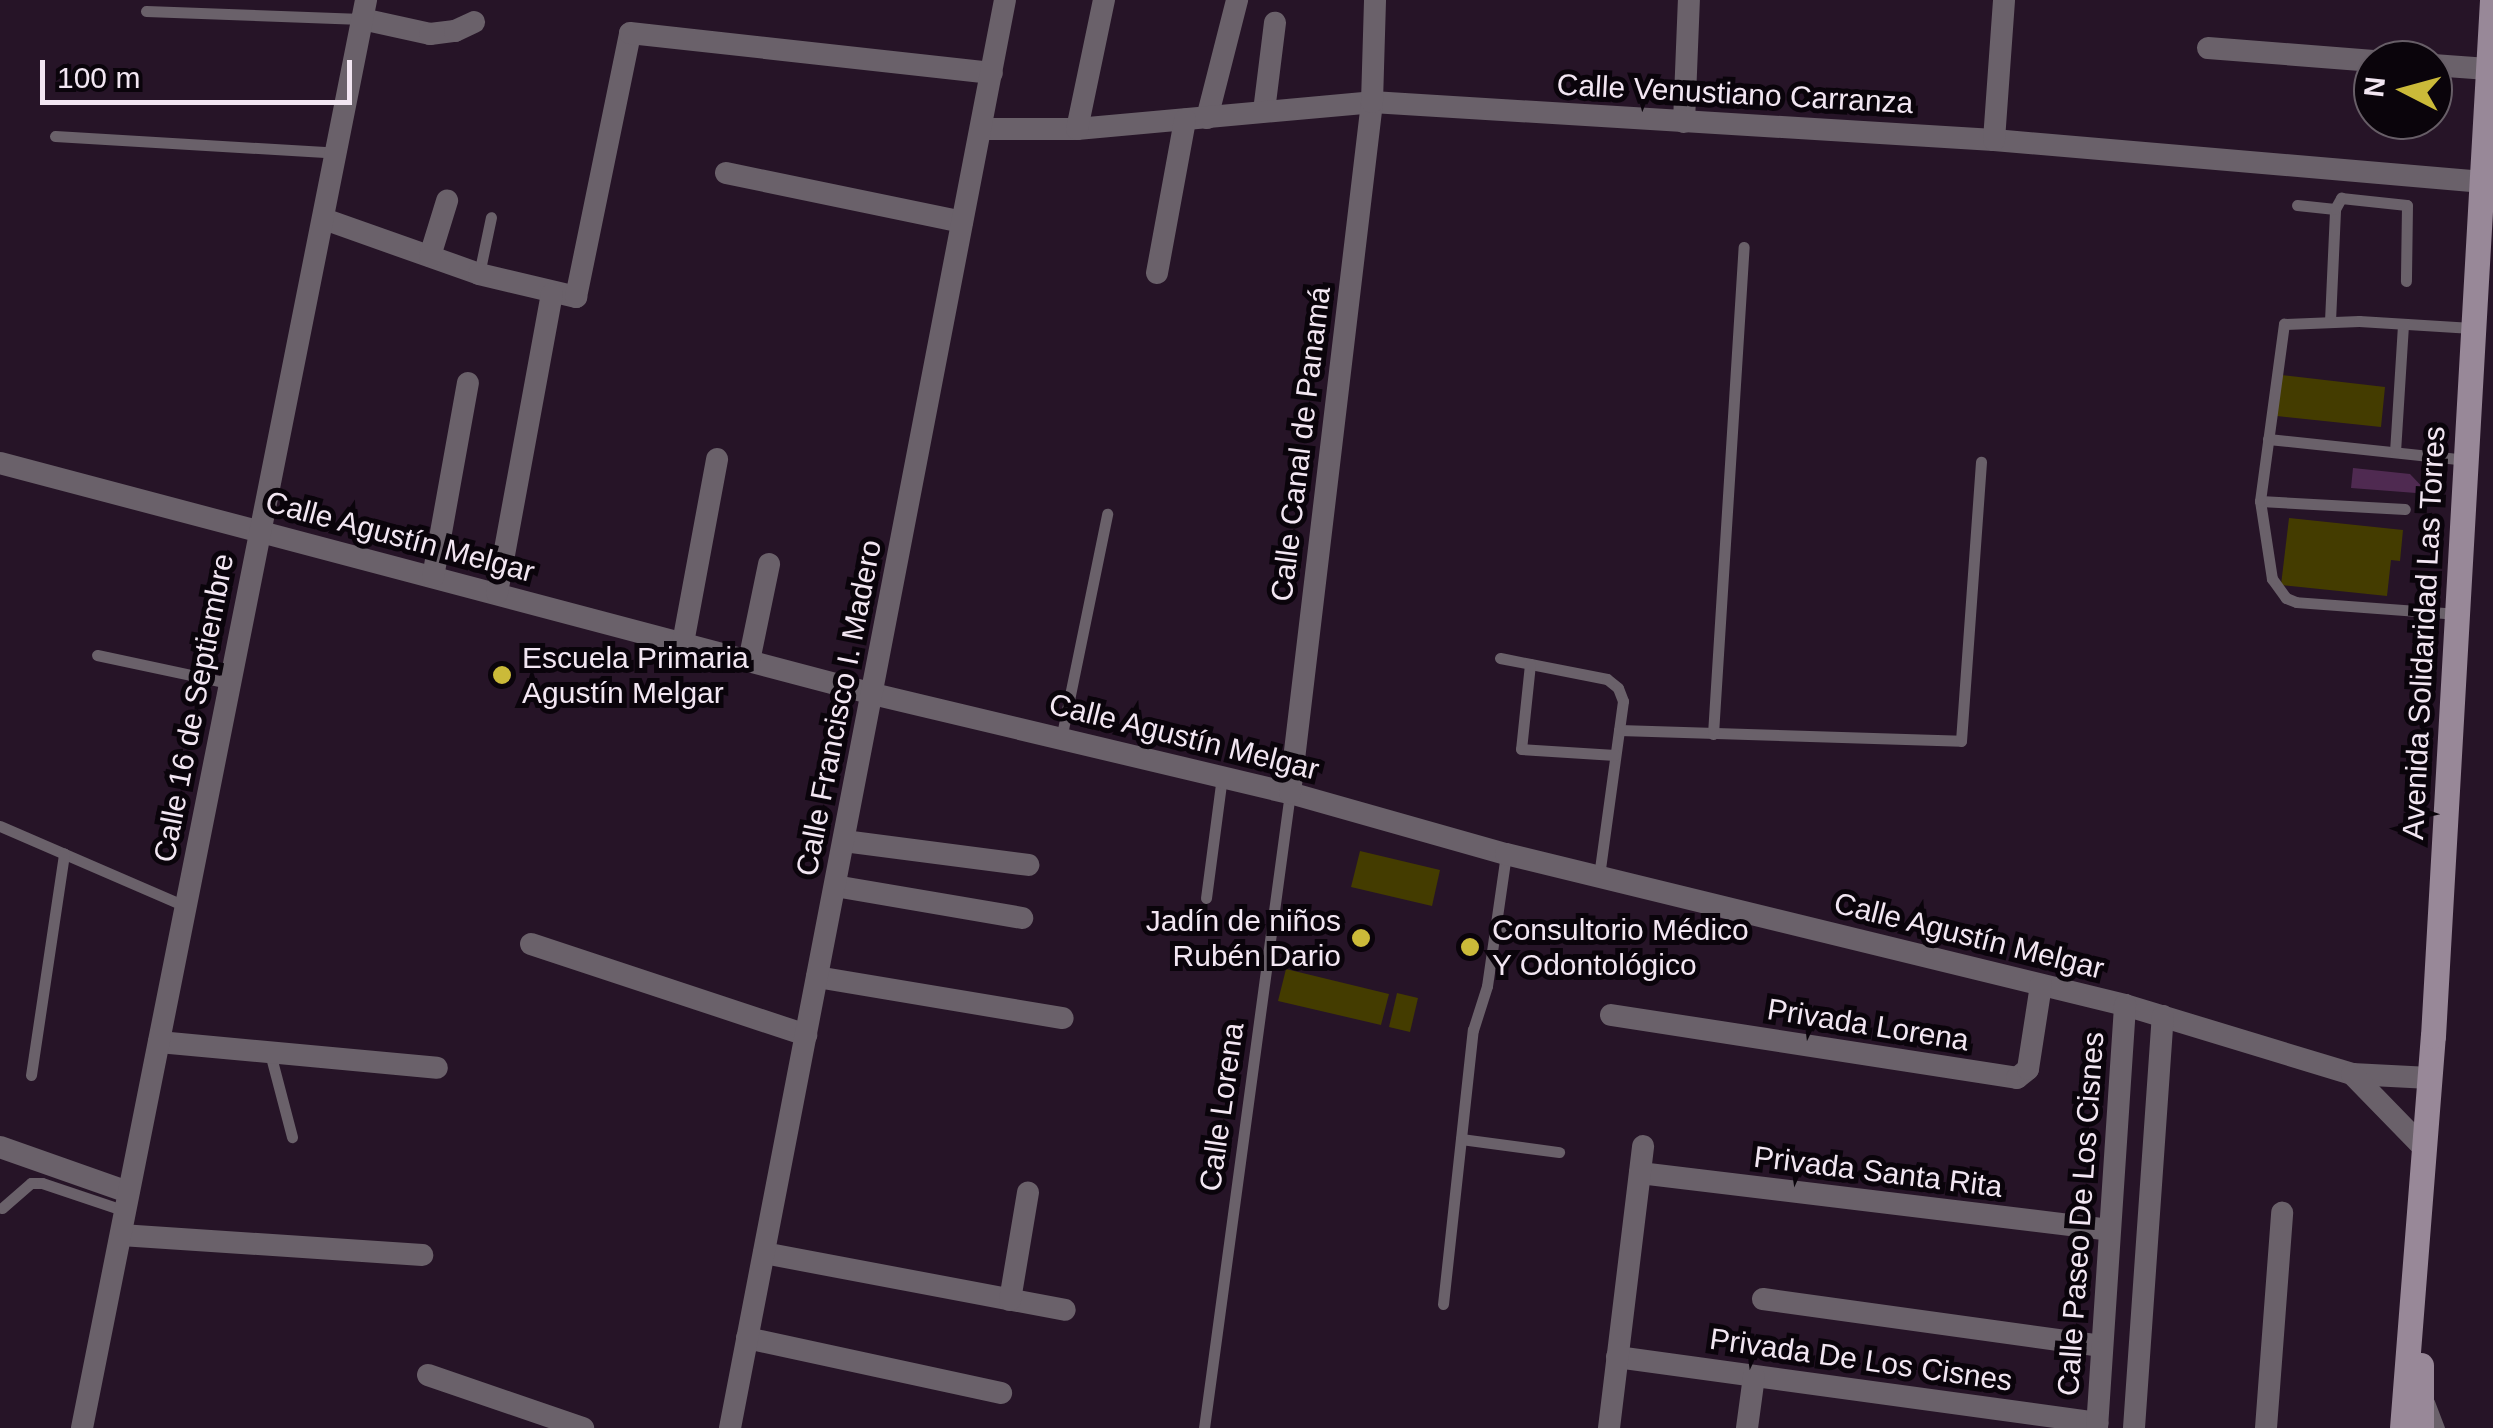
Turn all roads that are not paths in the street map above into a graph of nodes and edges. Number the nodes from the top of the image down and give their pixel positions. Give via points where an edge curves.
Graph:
1 (1006, 0) edge
2 (1104, 0) edge
3 (1237, 0) edge
4 (1375, 0) edge
5 (1689, 0) edge
6 (2004, 0) edge
7 (2492, 0) edge
8 (364, 10) edge
9 (146, 11) dead end
10 (474, 22) dead end
11 (1275, 23) dead end
12 (2208, 48) dead end
13 (2353, 59) edge
14 (2453, 67) edge
15 (2488, 70) junction
16 (992, 74) junction
17 (1372, 102) junction
18 (1264, 111) junction
19 (1196, 120) junction
20 (1684, 122) junction
21 (1077, 128) junction
22 (983, 129) junction
23 (55, 136) dead end
24 (1994, 140) junction
25 (337, 152) junction
26 (726, 173) dead end
27 (2483, 182) junction
28 (447, 201) dead end
29 (2297, 205) dead end
30 (2335, 209) junction
31 (491, 217) dead end
32 (324, 219) junction
33 (962, 222) junction
34 (2493, 225) edge
35 (1744, 246) dead end
36 (430, 256) junction
37 (1157, 273) dead end
38 (480, 274) junction
39 (2406, 281) dead end
40 (2477, 282) junction
41 (552, 294) junction
42 (2330, 321) junction
43 (2403, 325) junction
44 (2474, 328) junction
45 (468, 383) dead end
46 (2268, 440) junction
47 (2395, 452) junction
48 (717, 460) dead end
49 (2467, 460) junction
50 (1981, 462) dead end
51 (0, 463) edge
52 (2260, 502) junction
53 (2405, 509) dead end
54 (1106, 514) dead end
55 (258, 530) junction
56 (769, 564) dead end
57 (433, 577) junction
58 (496, 593) junction
59 (2458, 614) junction
60 (683, 643) junction
61 (97, 655) dead end
62 (1500, 658) dead end
63 (750, 661) junction
64 (1530, 664) junction
65 (229, 683) junction
66 (873, 694) junction
67 (1619, 730) junction
68 (1712, 734) junction
69 (1061, 738) junction
70 (1615, 755) junction
71 (1222, 776) junction
72 (1290, 793) junction
73 (0, 826) edge
74 (844, 841) junction
75 (64, 853) junction
76 (1506, 854) junction
77 (1028, 865) dead end
78 (1599, 877) junction
79 (835, 886) junction
80 (1206, 898) dead end
81 (187, 907) junction
82 (1022, 918) dead end
83 (1497, 929) junction
84 (1571, 938) dead end
85 (532, 944) dead end
86 (818, 977) junction
87 (2042, 985) junction
88 (2124, 1005) junction
89 (1611, 1015) dead end
90 (2164, 1016) junction
91 (1063, 1018) dead end
92 (806, 1035) junction
93 (159, 1042) junction
94 (270, 1052) junction
95 (437, 1068) dead end
96 (2352, 1074) junction
97 (31, 1075) dead end
98 (2430, 1078) junction
99 (292, 1137) dead end
100 (1461, 1139) junction
101 (1643, 1146) dead end
102 (0, 1147) edge
103 (2424, 1147) junction
104 (1559, 1152) dead end
105 (1640, 1173) junction
106 (1028, 1192) dead end
107 (2, 1208) edge
108 (125, 1213) junction
109 (2282, 1214) dead end
110 (2110, 1230) junction
111 (764, 1254) junction
112 (422, 1255) dead end
113 (2414, 1270) junction
114 (1763, 1299) dead end
115 (1010, 1300) junction
116 (1443, 1304) dead end
117 (1064, 1310) dead end
118 (747, 1338) junction
119 (2102, 1346) junction
120 (1618, 1357) junction
121 (428, 1376) dead end
122 (1754, 1376) junction
123 (2422, 1384) junction
124 (1000, 1393) dead end
125 (2097, 1426) edge
126 (82, 1428) edge
127 (583, 1428) edge
128 (730, 1428) edge
129 (1204, 1428) edge
130 (1609, 1428) edge
131 (1747, 1428) edge
132 (2134, 1428) edge
133 (2266, 1428) edge
134 (2402, 1428) edge
135 (2421, 1428) edge
136 (2439, 1428) edge

1 - 16 street, Calle Francisco I. Madero
2 - 21 street
3 - 19 street
4 - 17 street, Calle Canal de Panamá
5 - 20 street
6 - 24 street
7 - 15 main road, Avenida Solidaridad Las Torres
8 - 9 lane
8 - 10 street via 430,34
8 - 25 street, Calle 16 de Septiembre
11 - 18 street
12 - 13 street
14 - 15 street
15 - 27 main road, Avenida Solidaridad Las Torres
16 - 22 street, Calle Francisco I. Madero
16 - 41 street via 630,33 579,294
17 - 18 street, Calle Venustiano Carranza
17 - 20 street, Calle Venustiano Carranza
17 - 72 street, Calle Canal de Panamá
18 - 19 street, Calle Venustiano Carranza
19 - 21 street, Calle Venustiano Carranza
19 - 37 street
20 - 24 street, Calle Venustiano Carranza
21 - 22 street, Calle Venustiano Carranza
22 - 33 street, Calle Francisco I. Madero
23 - 25 lane
24 - 27 street, Calle Venustiano Carranza
25 - 32 street, Calle 16 de Septiembre
26 - 33 street
27 - 40 main road, Avenida Solidaridad Las Torres
28 - 36 street
29 - 30 lane
30 - 39 lane via 2346,196 2406,205
30 - 42 lane
31 - 38 lane
32 - 36 street
32 - 55 street, Calle 16 de Septiembre
33 - 66 street, Calle Francisco I. Madero
34 - 40 main road
35 - 68 lane
36 - 38 street
38 - 41 street
40 - 44 main road, Avenida Solidaridad Las Torres
41 - 58 street
42 - 43 lane
42 - 46 lane via 2288,321 2281,327
43 - 44 lane
43 - 47 lane
44 - 49 main road, Avenida Solidaridad Las Torres
45 - 57 street
46 - 47 lane
46 - 52 lane
47 - 49 lane
48 - 60 street
49 - 59 main road, Avenida Solidaridad Las Torres
50 - 68 lane via 1961,740
51 - 55 street, Calle Agustín Melgar
52 - 53 lane
52 - 59 lane via 2272,579 2286,598
54 - 69 lane
55 - 57 street, Calle Agustín Melgar
55 - 65 street, Calle 16 de Septiembre
56 - 63 street
57 - 58 street, Calle Agustín Melgar
58 - 60 street, Calle Agustín Melgar
59 - 98 main road, Avenida Solidaridad Las Torres
60 - 63 street, Calle Agustín Melgar
61 - 65 lane
62 - 64 lane
63 - 66 street, Calle Agustín Melgar
64 - 67 lane via 1607,678 1623,702
64 - 70 lane via 1521,748
65 - 81 street, Calle 16 de Septiembre
66 - 69 street, Calle Agustín Melgar
66 - 74 street, Calle Francisco I. Madero
67 - 68 lane
67 - 70 lane
69 - 71 street, Calle Agustín Melgar
70 - 78 lane
71 - 72 street, Calle Agustín Melgar
71 - 80 lane
72 - 76 street, Calle Agustín Melgar
72 - 129 lane, Calle Lorena
73 - 75 lane
74 - 77 street
74 - 79 street, Calle Francisco I. Madero
75 - 81 lane
75 - 97 lane
76 - 78 street, Calle Agustín Melgar
76 - 83 lane
78 - 87 street, Calle Agustín Melgar
79 - 82 street
79 - 86 street, Calle Francisco I. Madero
81 - 93 street, Calle 16 de Septiembre
83 - 84 lane
83 - 100 lane via 1473,1030
85 - 92 street
86 - 91 street
86 - 92 street, Calle Francisco I. Madero
87 - 88 street, Calle Agustín Melgar
87 - 89 street, Privada Lorena via 2028,1070 2017,1078
88 - 90 street, Calle Agustín Melgar
88 - 110 street, Calle Paseo De Los Cisnes
90 - 96 street, Calle Agustín Melgar
90 - 132 street
92 - 111 street, Calle Francisco I. Madero
93 - 94 street
93 - 108 street, Calle 16 de Septiembre
94 - 95 street
94 - 99 lane
96 - 98 street, Calle Agustín Melgar
96 - 103 street, Calle Agustín Melgar
98 - 103 main road, Avenida Solidaridad Las Torres
100 - 104 lane
100 - 116 lane
101 - 105 street
102 - 108 street
103 - 113 main road, Avenida Solidaridad Las Torres
105 - 110 street, Privada Santa Rita
105 - 120 street
106 - 115 street
107 - 108 lane via 31,1183 42,1183
108 - 112 street
108 - 126 street, Calle 16 de Septiembre
109 - 133 street
110 - 119 street, Calle Paseo De Los Cisnes
111 - 115 street
111 - 118 street, Calle Francisco I. Madero
113 - 123 main road, Avenida Solidaridad Las Torres
113 - 134 main road, Avenida Solidaridad Las Torres
114 - 119 street
115 - 117 street
118 - 124 street
118 - 128 street, Calle Francisco I. Madero
119 - 125 street, Calle Paseo De Los Cisnes
120 - 122 street, Privada De Los Cisnes
120 - 130 street
121 - 127 street
122 - 125 street, Privada De Los Cisnes
122 - 131 street
123 - 135 main road, Avenida Solidaridad Las Torres
123 - 136 lane

